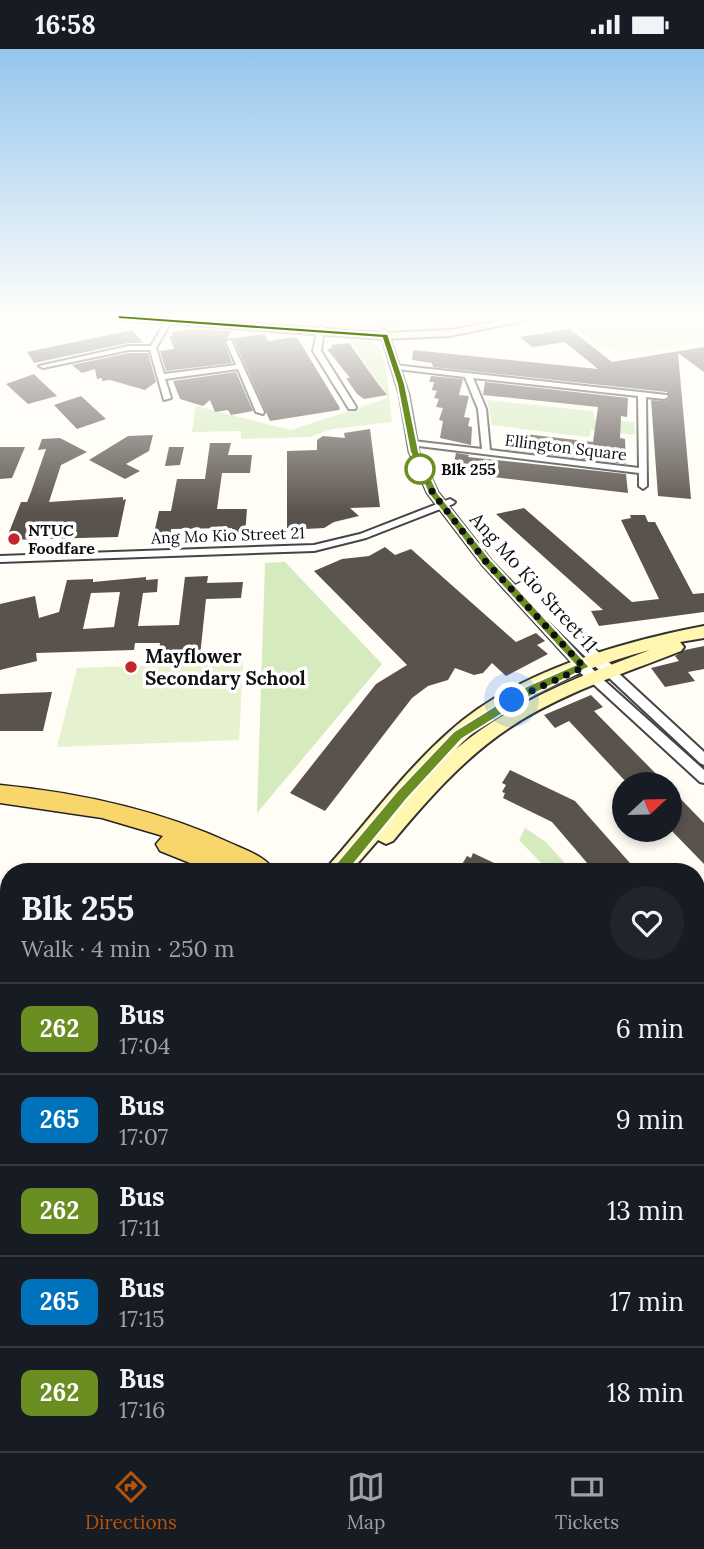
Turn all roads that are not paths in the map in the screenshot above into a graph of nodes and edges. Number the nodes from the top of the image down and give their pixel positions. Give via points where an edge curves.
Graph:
1 (163, 382) edge
2 (247, 382) edge
3 (337, 382) edge
4 (404, 382) edge
5 (471, 382) edge
6 (536, 382) edge
7 (642, 394) junction
8 (664, 397) dead end
9 (167, 398) dead end
10 (352, 407) dead end
11 (260, 412) dead end
12 (418, 444) junction
13 (486, 451) junction
14 (642, 471) junction
15 (642, 486) dead end
16 (446, 503) junction
17 (0, 559) edge
18 (704, 632) edge
19 (704, 642) edge
20 (596, 669) junction
21 (704, 760) edge
22 (704, 778) edge
23 (0, 794) edge
24 (0, 807) edge
25 (212, 863) edge
26 (247, 863) edge
27 (345, 863) edge
28 (362, 863) edge

1 - 9 street
2 - 11 street
3 - 10 street
4 - 12 street, Ang Mo Kio Street 11
5 - 13 street, Ellington Square via 482,409
6 - 7 street
7 - 8 street
7 - 14 street, Ellington Square
12 - 13 street, Ellington Square
12 - 16 street, Ang Mo Kio Street 11 via 420,467
13 - 14 street, Ellington Square
14 - 15 street, Ellington Square
16 - 17 street, Ang Mo Kio Street 21 via 362,536 314,548
16 - 20 street, Ang Mo Kio Street 11 via 487,563
18 - 20 main road via 630,647
19 - 20 main road
20 - 21 street, Ang Mo Kio Street 11
20 - 22 street, Ang Mo Kio Street 11
20 - 27 main road via 531,689 457,735
20 - 28 main road via 502,723 464,753 417,798
23 - 26 main road via 99,807 208,843
24 - 25 main road via 110,824

